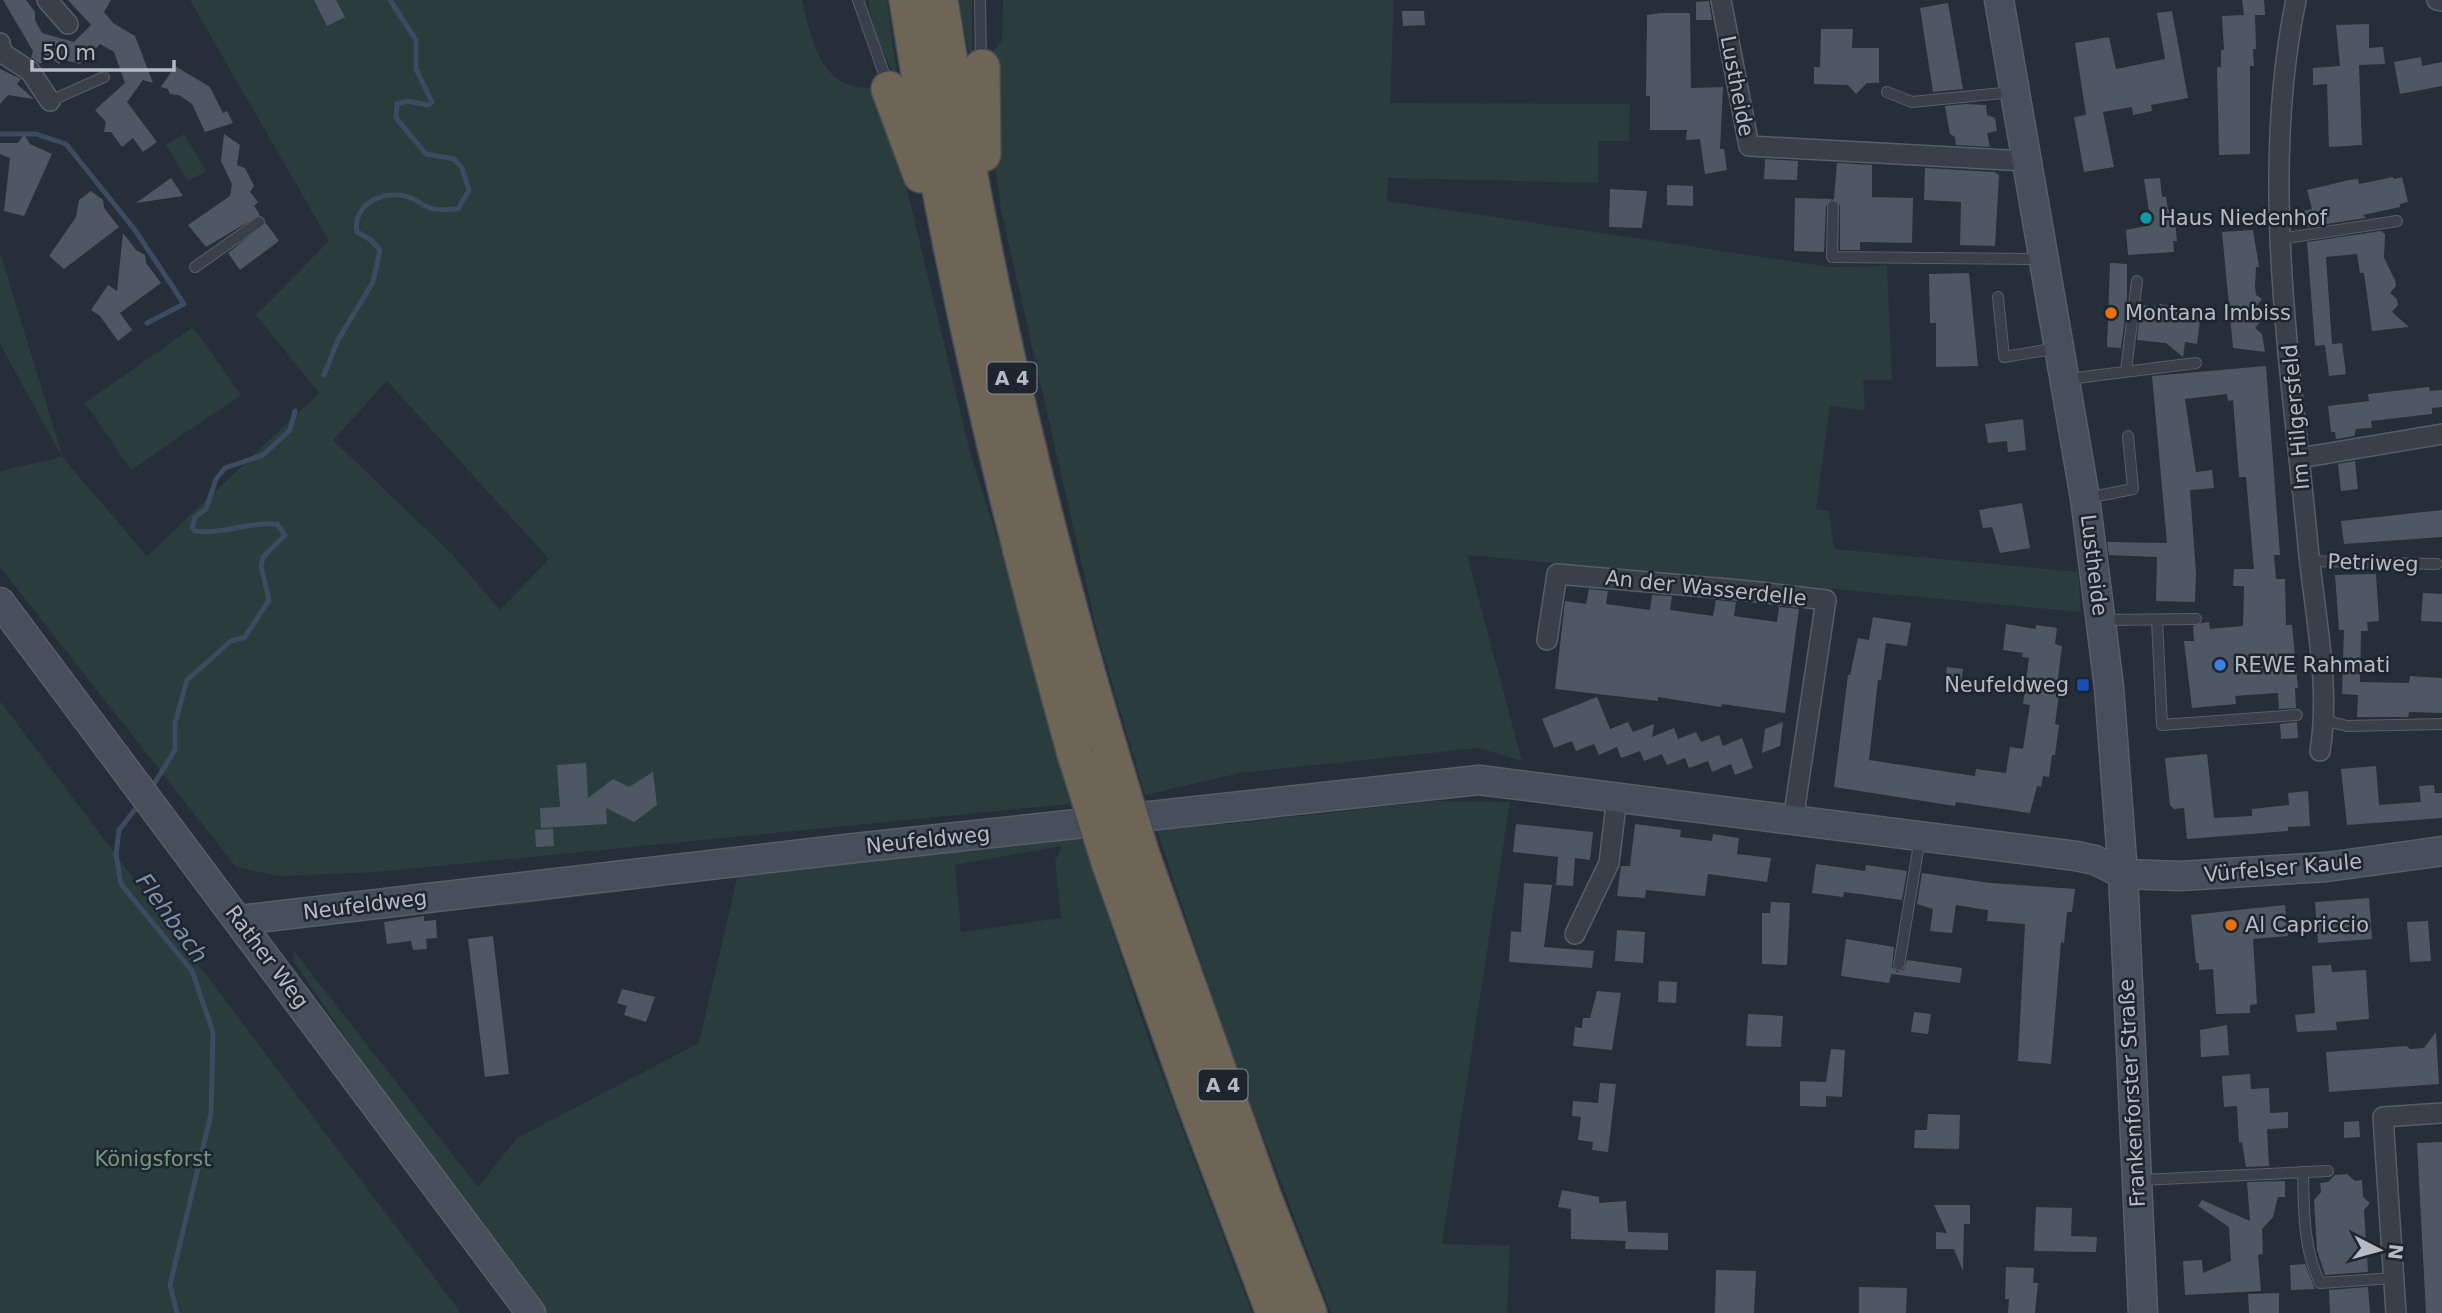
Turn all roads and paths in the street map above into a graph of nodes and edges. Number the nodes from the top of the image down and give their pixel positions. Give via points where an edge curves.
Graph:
1 (47, 0) edge
2 (858, 0) edge
3 (907, 0) edge
4 (940, 0) edge
5 (980, 0) edge
6 (1721, 0) edge
7 (1999, 0) edge
8 (2296, 0) edge
9 (68, 24) dead end
10 (1, 49) edge
11 (982, 67) joint
12 (104, 77) dead end
13 (889, 89) joint
14 (2015, 91) junction
15 (1886, 92) dead end
16 (50, 101) joint
17 (2026, 161) junction
18 (1833, 206) dead end
19 (2398, 221) dead end
20 (259, 222) dead end
21 (2280, 239) junction
22 (951, 250) junction
23 (2043, 259) junction
24 (987, 266) junction
25 (195, 267) dead end
26 (2137, 281) dead end
27 (1998, 297) dead end
28 (2059, 348) junction
29 (2196, 363) dead end
30 (2126, 370) junction
31 (2064, 379) junction
32 (2442, 433) edge
33 (2128, 436) dead end
34 (2300, 458) junction
35 (2085, 498) junction
36 (2309, 561) junction
37 (2437, 564) dead end
38 (0, 602) edge
39 (2196, 619) dead end
40 (2101, 620) junction
41 (2157, 620) junction
42 (1547, 640) dead end
43 (2297, 715) dead end
44 (2324, 720) junction
45 (2442, 724) edge
46 (2320, 751) dead end
47 (1617, 797) junction
48 (1793, 820) junction
49 (1920, 838) junction
50 (2442, 851) edge
51 (1126, 860) junction
52 (2123, 874) junction
53 (240, 920) junction
54 (1576, 934) dead end
55 (1899, 965) dead end
56 (2442, 1113) edge
57 (2328, 1171) dead end
58 (2303, 1172) junction
59 (2137, 1180) junction
60 (2394, 1278) junction
61 (531, 1313) edge
62 (1275, 1313) edge
63 (1309, 1313) edge
64 (2143, 1313) edge
65 (2396, 1313) edge

1 - 9 street
2 - 13 lane
3 - 22 highway, A 4
4 - 24 highway, A 4
5 - 11 lane
6 - 17 street, Lustheide via 1749,146
7 - 14 main road, Lustheide
8 - 21 street, Im Hilgersfeld via 2280,99
10 - 16 street via 30,71
11 - 24 highway
12 - 16 lane
13 - 22 highway
14 - 15 lane via 1912,102
14 - 17 main road, Lustheide
17 - 23 main road, Lustheide
18 - 23 lane via 1832,257
19 - 21 lane
20 - 25 lane
21 - 34 street, Im Hilgersfeld
22 - 51 highway, A 4, bridge via 993,447 1075,754
23 - 28 main road, Lustheide
24 - 51 highway, A 4, bridge via 1038,495 1110,750
26 - 30 lane
27 - 28 lane via 2004,357
28 - 31 main road, Lustheide
29 - 30 lane
30 - 31 lane
31 - 35 main road, Lustheide
32 - 34 street
33 - 35 lane via 2133,489
34 - 36 street, Im Hilgersfeld
35 - 40 main road, Lustheide
36 - 37 lane, Petriweg
36 - 44 street, Im Hilgersfeld
38 - 53 main road, Rather Weg
39 - 41 lane
40 - 41 lane
40 - 52 main road, Lustheide
41 - 43 lane via 2162,726
42 - 48 street, An der Wasserdelle via 1557,574 1826,600
44 - 45 lane via 2347,726
44 - 46 street, Im Hilgersfeld
47 - 48 main road, Neufeldweg
47 - 53 main road, Neufeldweg via 1508,782 1437,783
47 - 54 street via 1609,863
48 - 49 main road, Neufeldweg
49 - 52 main road, Neufeldweg via 2076,856
49 - 55 lane
50 - 52 main road, Vürfelser Kaule via 2327,867 2180,876
51 - 62 highway, A 4 via 1194,1102
51 - 63 highway, A 4
52 - 59 main road, Frankenforster Straße
53 - 61 main road, Rather Weg
56 - 60 street via 2383,1117
57 - 58 lane
58 - 59 lane
58 - 60 lane via 2304,1228 2311,1265 2320,1283
59 - 64 main road, Frankenforster Straße
60 - 65 street

